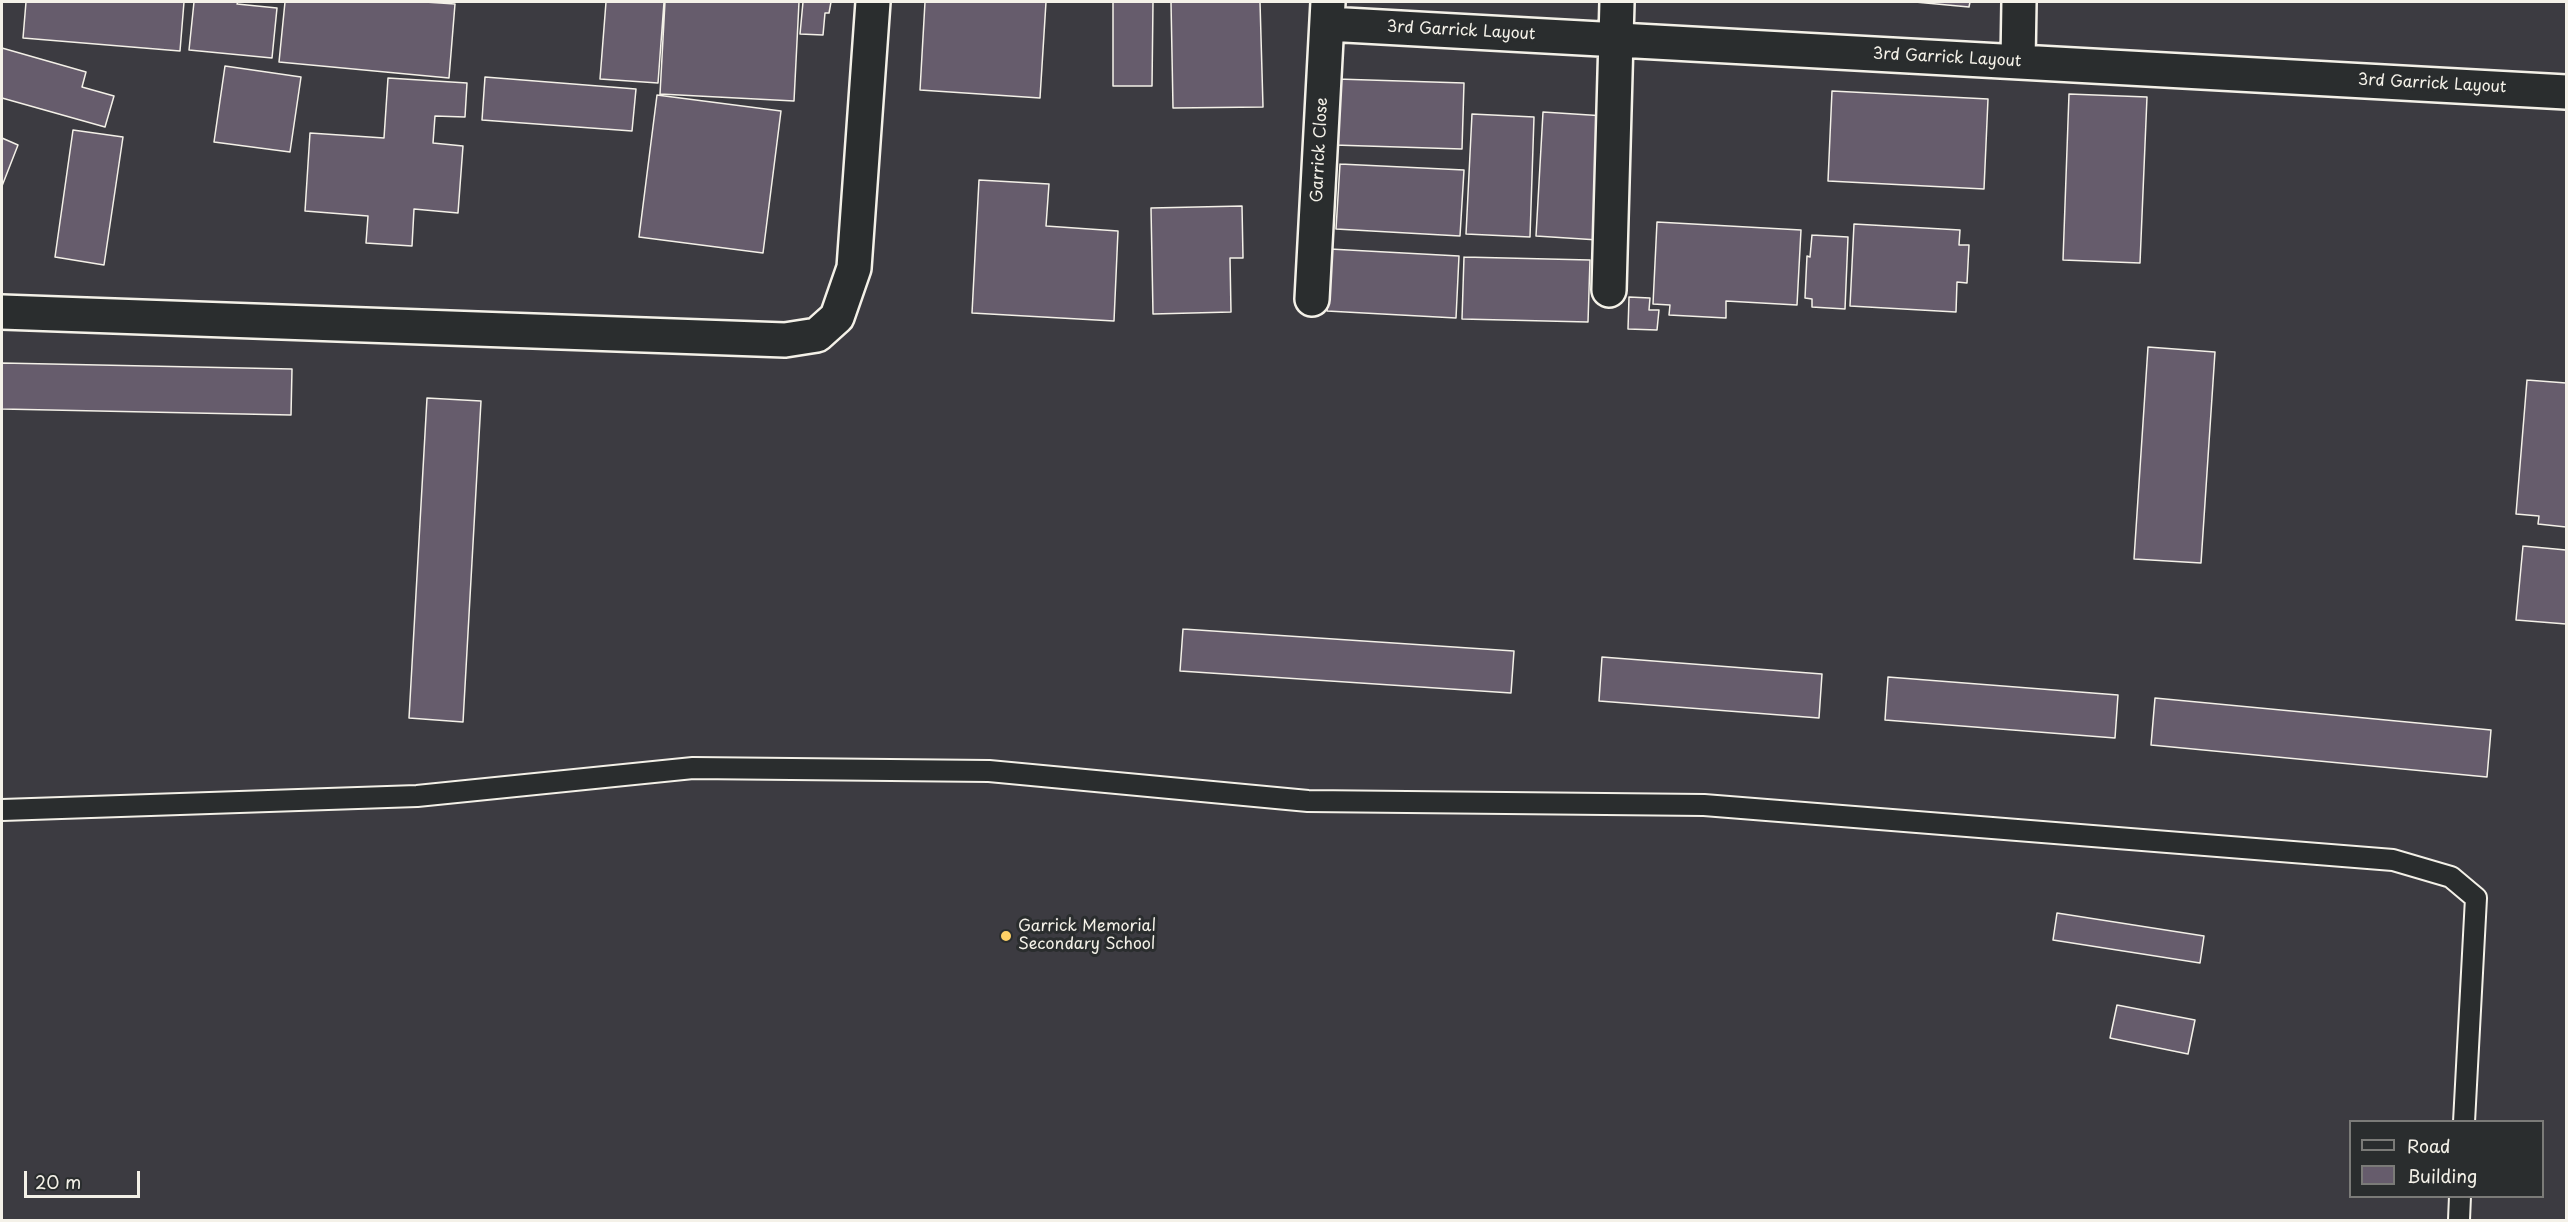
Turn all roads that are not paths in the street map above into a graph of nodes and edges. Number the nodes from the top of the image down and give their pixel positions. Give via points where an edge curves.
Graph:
1 (873, 2) edge
2 (1617, 2) edge
3 (2019, 2) edge
4 (1327, 13) edge
5 (1616, 39) junction
6 (2018, 62) junction
7 (2566, 92) edge
8 (1609, 290) dead end
9 (1312, 299) dead end
10 (2, 312) edge
11 (2, 810) edge
12 (2464, 1120) edge
13 (2460, 1198) edge
14 (2459, 1221) edge

1 - 10 street via 854,268 837,317 817,335 773,339
2 - 5 street
3 - 6 street
4 - 5 street, 3rd Garrick Layout
4 - 9 street, Garrick Close
5 - 6 street, 3rd Garrick Layout
5 - 8 street
6 - 7 street, 3rd Garrick Layout
11 - 12 lane via 417,796 693,768 988,771 1308,801 1704,805 2393,860 2451,877 2476,898
13 - 14 lane

